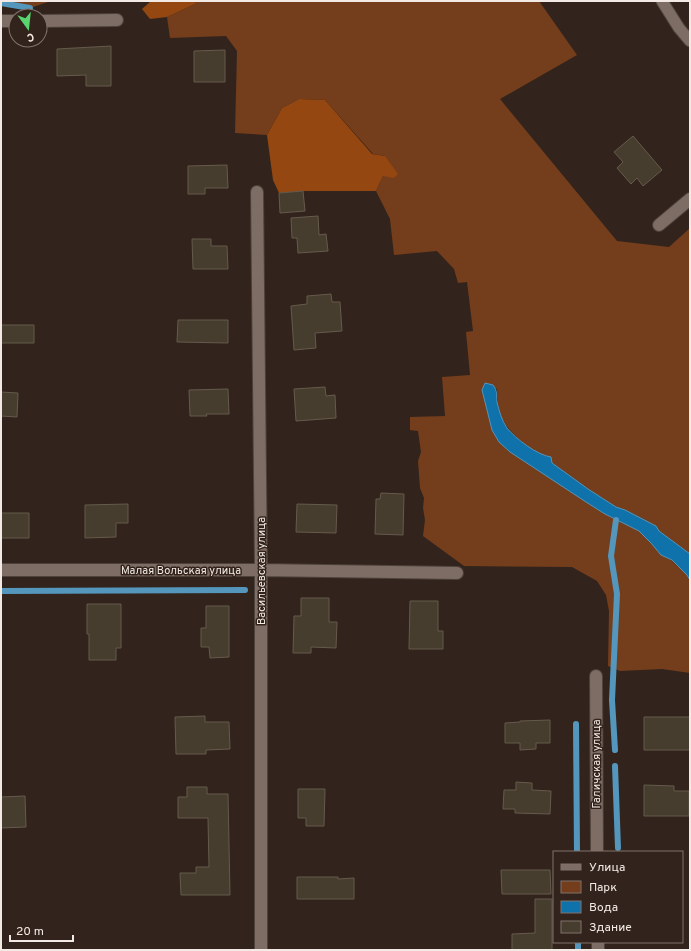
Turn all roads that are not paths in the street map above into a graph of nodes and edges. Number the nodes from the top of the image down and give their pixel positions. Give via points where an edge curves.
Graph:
1 (662, 1) edge
2 (117, 20) dead end
3 (48, 21) edge
4 (690, 41) edge
5 (257, 192) dead end
6 (690, 199) edge
7 (659, 225) dead end
8 (1, 570) edge
9 (261, 570) junction
10 (458, 573) dead end
11 (596, 676) dead end
12 (597, 851) edge
13 (262, 950) edge

1 - 4 lane
2 - 3 street
5 - 9 street, Васильевская улица
6 - 7 street
8 - 9 street, Малая Вольская улица
9 - 10 street, Малая Вольская улица
9 - 13 street, Васильевская улица
11 - 12 street, Галичская улица

